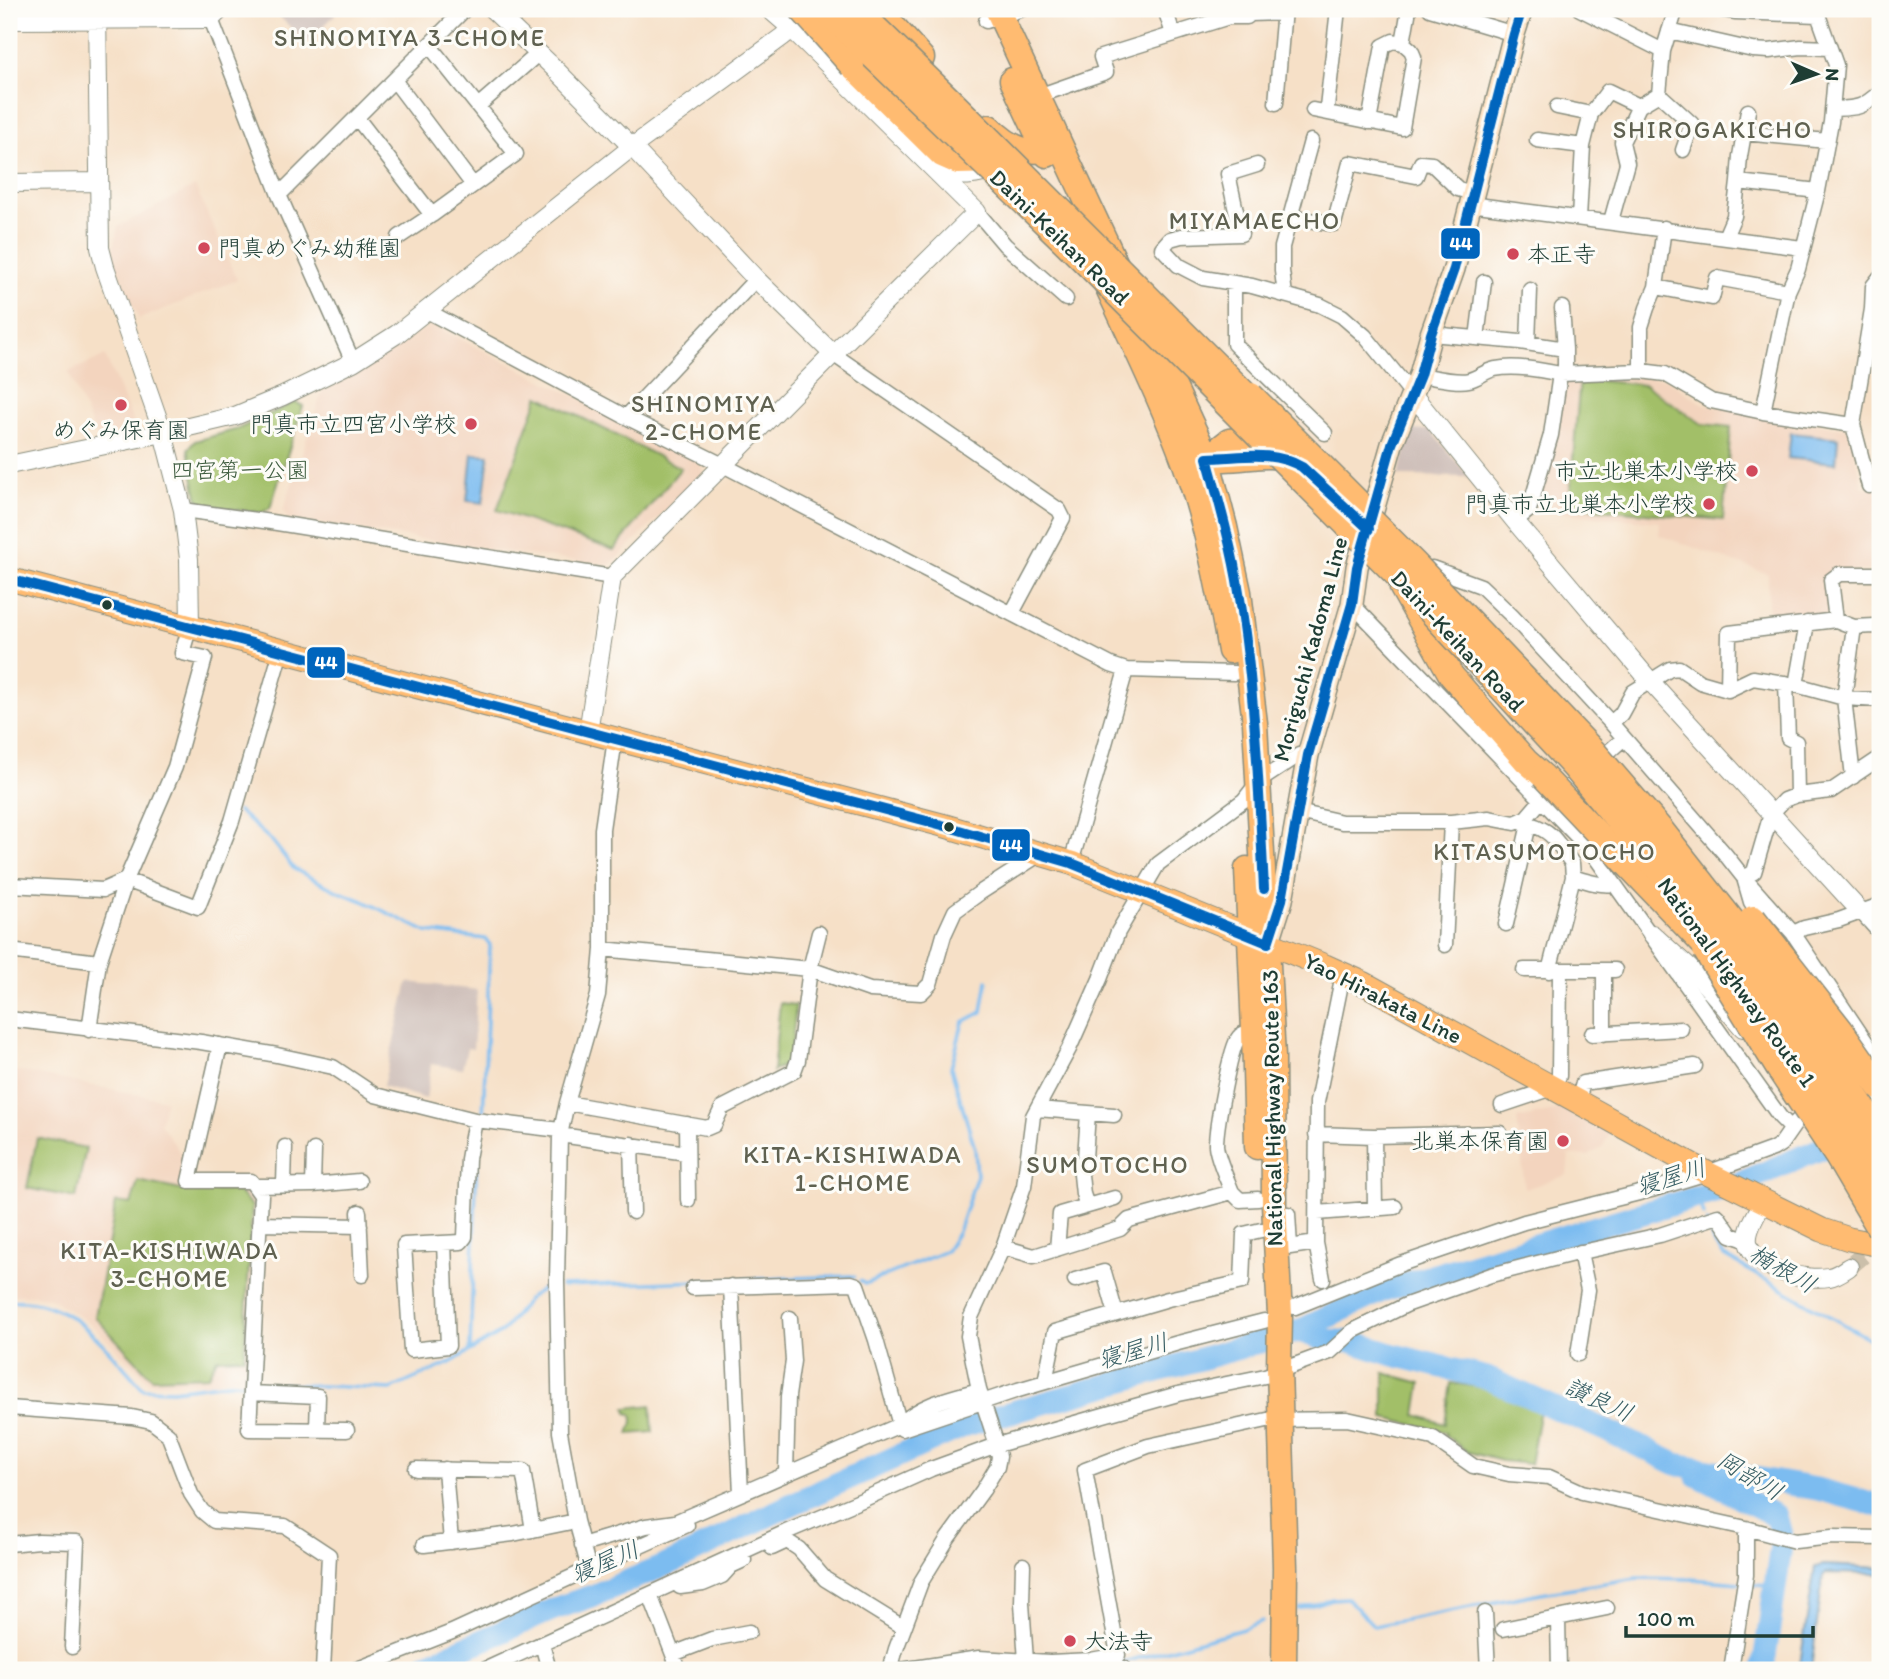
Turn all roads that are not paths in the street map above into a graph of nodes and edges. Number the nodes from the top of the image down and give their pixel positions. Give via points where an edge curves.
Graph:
1 (465, 9) edge
2 (492, 9) edge
3 (769, 9) edge
4 (816, 9) edge
5 (825, 9) edge
6 (857, 9) edge
7 (878, 9) edge
8 (1166, 9) edge
9 (1338, 9) edge
10 (1409, 9) edge
11 (1433, 9) edge
12 (1522, 9) edge
13 (1580, 9) edge
14 (1676, 9) edge
15 (1718, 9) edge
16 (1284, 11) edge
17 (1817, 12) edge
18 (997, 13) edge
19 (98, 14) edge
20 (216, 14) edge
21 (796, 19) edge
22 (9, 20) edge
23 (1669, 31) junction
24 (1173, 34) junction
25 (1514, 34) junction
26 (1403, 43) junction
27 (429, 45) junction
28 (1830, 47) junction
29 (1663, 51) junction
30 (539, 53) junction
31 (394, 80) junction
32 (1880, 92) edge
33 (1659, 94) junction
34 (1038, 96) junction
35 (1276, 103) dead end
36 (478, 106) junction
37 (1639, 106) junction
38 (1557, 107) dead end
39 (1832, 109) junction
40 (1748, 111) dead end
41 (1591, 114) junction
42 (357, 118) junction
43 (1369, 122) junction
44 (1744, 133) junction
45 (1537, 139) dead end
46 (1311, 141) dead end
47 (1827, 141) junction
48 (1583, 146) junction
49 (632, 147) junction
50 (1053, 148) junction
51 (1683, 150) dead end
52 (1010, 160) junction
53 (1257, 165) dead end
54 (936, 172) junction
55 (99, 182) junction
56 (1738, 182) junction
57 (9, 183) edge
58 (473, 185) junction
59 (1818, 191) junction
60 (279, 195) junction
61 (1472, 198) junction
62 (977, 212) junction
63 (432, 215) junction
64 (1289, 217) junction
65 (1579, 218) junction
66 (1611, 221) junction
67 (1664, 228) junction
68 (399, 237) dead end
69 (1725, 237) junction
70 (1802, 248) junction
71 (1880, 277) edge
72 (756, 279) junction
73 (1483, 282) dead end
74 (1234, 283) junction
75 (1656, 287) junction
76 (1530, 290) dead end
77 (1788, 292) junction
78 (1284, 295) junction
79 (1066, 299) dead end
80 (1562, 308) dead end
81 (1876, 309) edge
82 (427, 311) junction
83 (1432, 334) junction
84 (1477, 338) junction
85 (1528, 343) junction
86 (1865, 348) junction
87 (1565, 349) junction
88 (1880, 349) edge
89 (833, 354) junction
90 (353, 362) junction
91 (1641, 371) junction
92 (1563, 374) junction
93 (1420, 375) junction
94 (1413, 395) junction
95 (1763, 412) junction
96 (626, 417) junction
97 (1853, 425) junction
98 (163, 433) junction
99 (1325, 433) dead end
100 (1196, 461) junction
101 (9, 465) edge
102 (723, 465) junction
103 (1880, 484) edge
104 (183, 510) junction
105 (1372, 520) junction
106 (1515, 521) junction
107 (1433, 568) junction
108 (1880, 574) edge
109 (612, 578) junction
110 (9, 579) edge
111 (1352, 604) junction
112 (1012, 613) junction
113 (1836, 620) junction
114 (1807, 623) junction
115 (190, 626) junction
116 (1854, 627) junction
117 (1880, 627) edge
118 (281, 651) junction
119 (1126, 670) junction
120 (1234, 673) junction
121 (1650, 681) junction
122 (1791, 684) junction
123 (1728, 690) junction
124 (1844, 698) junction
125 (1880, 700) edge
126 (1611, 723) junction
127 (588, 732) junction
128 (1624, 738) junction
129 (615, 739) junction
130 (1308, 755) junction
131 (1880, 758) edge
132 (1853, 777) junction
133 (1623, 783) junction
134 (1251, 791) junction
135 (1797, 794) junction
136 (1546, 804) junction
137 (1610, 808) junction
138 (1298, 812) junction
139 (1771, 814) junction
140 (1528, 821) junction
141 (1451, 822) junction
142 (1661, 831) junction
143 (1040, 854) junction
144 (1071, 863) junction
145 (1573, 877) junction
146 (1744, 878) junction
147 (126, 880) junction
148 (1614, 884) junction
149 (9, 885) edge
150 (1274, 887) junction
151 (1142, 890) junction
152 (1880, 905) edge
153 (1861, 912) junction
154 (1506, 924) dead end
155 (819, 933) dead end
156 (1793, 933) junction
157 (1880, 933) edge
158 (1652, 934) junction
159 (1259, 939) junction
160 (1445, 945) dead end
161 (602, 949) junction
162 (9, 951) edge
163 (99, 962) junction
164 (810, 969) junction
165 (1524, 970) dead end
166 (1555, 971) junction
167 (1343, 974) junction
168 (1750, 992) junction
169 (9, 1019) edge
170 (1814, 1026) junction
171 (1681, 1029) dead end
172 (89, 1030) junction
173 (1254, 1031) junction
174 (220, 1045) junction
175 (1761, 1050) dead end
176 (1880, 1063) edge
177 (1696, 1066) dead end
178 (1880, 1079) edge
179 (1880, 1087) edge
180 (1553, 1088) junction
181 (1578, 1101) junction
182 (567, 1103) junction
183 (1502, 1105) dead end
184 (1037, 1109) junction
185 (1087, 1113) junction
186 (1114, 1115) dead end
187 (475, 1120) junction
188 (687, 1124) junction
189 (1793, 1126) junction
190 (1880, 1126) edge
191 (560, 1132) junction
192 (1315, 1133) junction
193 (1500, 1133) dead end
194 (1880, 1134) edge
195 (1374, 1136) junction
196 (631, 1144) junction
197 (285, 1147) dead end
198 (314, 1150) dead end
199 (687, 1153) junction
200 (1707, 1173) junction
201 (1880, 1179) edge
202 (359, 1181) dead end
203 (284, 1185) junction
204 (313, 1185) junction
205 (254, 1186) junction
206 (1880, 1187) edge
207 (1232, 1192) junction
208 (1115, 1198) dead end
209 (1761, 1199) junction
210 (688, 1200) dead end
211 (1087, 1206) junction
212 (1395, 1207) dead end
213 (1375, 1209) junction
214 (633, 1212) dead end
215 (1317, 1213) junction
216 (1264, 1214) junction
217 (260, 1224) junction
218 (1880, 1228) edge
219 (1748, 1241) junction
220 (443, 1243) junction
221 (1316, 1243) junction
222 (1880, 1245) edge
223 (1003, 1247) junction
224 (1057, 1250) junction
225 (1580, 1252) junction
226 (1849, 1267) tunnel mouth
227 (362, 1275) dead end
228 (1323, 1279) dead end
229 (1075, 1280) dead end
230 (731, 1286) junction
231 (693, 1288) dead end
232 (1116, 1314) junction
233 (1274, 1314) junction
234 (790, 1318) dead end
235 (1578, 1354) dead end
236 (1274, 1372) junction
237 (1045, 1382) junction
238 (251, 1387) junction
239 (981, 1395) junction
240 (9, 1408) edge
241 (1274, 1420) junction
242 (901, 1427) junction
243 (317, 1429) junction
244 (347, 1430) dead end
245 (997, 1445) junction
246 (416, 1469) dead end
247 (444, 1469) junction
248 (786, 1473) junction
249 (741, 1493) junction
250 (576, 1521) junction
251 (1746, 1528) junction
252 (533, 1530) junction
253 (1880, 1538) edge
254 (451, 1542) junction
255 (9, 1544) edge
256 (424, 1545) dead end
257 (582, 1545) junction
258 (723, 1561) junction
259 (1023, 1565) dead end
260 (589, 1569) junction
261 (680, 1587) junction
262 (652, 1600) junction
263 (1607, 1608) dead end
264 (1485, 1613) dead end
265 (1558, 1619) junction
266 (904, 1628) junction
267 (593, 1629) dead end
268 (1503, 1629) dead end
269 (749, 1632) dead end
270 (542, 1644) junction
271 (72, 1647) dead end
272 (673, 1654) junction
273 (1026, 1666) edge
274 (491, 1669) edge
275 (323, 1670) edge
276 (355, 1670) edge
277 (549, 1670) edge
278 (679, 1670) edge
279 (890, 1670) edge
280 (901, 1670) edge
281 (1092, 1670) edge
282 (1123, 1670) edge
283 (1271, 1670) edge
284 (1284, 1670) edge
285 (1488, 1670) edge
286 (1559, 1670) edge
287 (1731, 1670) edge

1 - 27 street
2 - 30 street
3 - 21 street
4 - 21 street
4 - 168 highway, National Highway Route 1, bridge via 1066,247 1392,574 1573,770
5 - 137 highway, Daini-Keihan Road, bridge via 1395,572
6 - 133 highway, National Highway Route 1, bridge via 959,104 1408,552
6 - 142 highway, Daini-Keihan Road, bridge via 1414,564 1593,752
7 - 50 highway via 1002,140 1025,151
8 - 24 street
9 - 43 street via 1320,109
10 - 26 street
11 - 25 street
12 - 25 main road, Moriguchi Kadoma Line
13 - 29 street
14 - 23 street
15 - 17 street
16 - 24 street via 1229,17
16 - 35 street
17 - 28 street
18 - 34 highway, National Highway Route 163
18 - 50 highway, National Highway Route 163
19 - 20 street
19 - 22 street
19 - 55 street
20 - 60 street
21 - 49 street via 782,37
21 - 52 highway, bridge via 852,66 942,155 958,162
21 - 54 street
23 - 28 street via 1753,50
23 - 29 street
24 - 34 street via 1101,57 1105,72
25 - 61 main road, Moriguchi Kadoma Line
26 - 43 street via 1383,46
26 - 43 street via 1414,57 1402,128
27 - 31 street
27 - 36 street
28 - 39 street via 1836,65
29 - 33 street
30 - 36 street
30 - 49 street
31 - 42 street
31 - 58 street
32 - 39 street via 1857,108
33 - 37 street
33 - 51 street via 1692,124
34 - 50 highway, National Highway Route 163
36 - 58 street via 516,154
37 - 41 street via 1608,91
37 - 66 street via 1622,142 1627,163
38 - 41 street
39 - 47 street
40 - 44 street
41 - 48 street
42 - 60 street
42 - 63 street
44 - 47 street
44 - 56 street
45 - 48 street
46 - 64 street
47 - 59 street
48 - 65 street
49 - 72 street
49 - 82 street
50 - 52 highway
50 - 100 highway, National Highway Route 163 via 1150,381
52 - 54 street via 972,176
53 - 74 street via 1228,174 1241,234 1181,236 1162,248 1178,265 1203,278
54 - 62 street
55 - 57 street
55 - 98 street via 100,248
56 - 59 street
56 - 69 street via 1734,216
58 - 63 street
59 - 70 street
60 - 90 street
61 - 64 street via 1432,164 1421,163 1416,176 1350,163 1334,224
61 - 65 street
61 - 83 main road, Moriguchi Kadoma Line
62 - 79 street via 1005,245
62 - 89 street
63 - 68 street
64 - 78 street via 1282,247
65 - 66 street
66 - 67 street
67 - 69 street
67 - 75 street
69 - 70 street
70 - 77 street
71 - 81 street via 1873,285
72 - 89 street
72 - 96 street
73 - 84 street
74 - 78 street
74 - 99 street via 1234,344
75 - 77 street via 1712,298 1717,278
75 - 91 street via 1641,327
76 - 85 street
77 - 95 street
78 - 94 street via 1342,316 1365,336
80 - 87 street
81 - 86 street
82 - 90 street
82 - 96 street
83 - 84 street
83 - 93 main road, Moriguchi Kadoma Line
84 - 85 street
85 - 87 street
86 - 88 street
86 - 97 street
87 - 92 street
89 - 102 street
89 - 112 street via 1059,510 1063,518
90 - 98 street via 235,416
91 - 92 street
91 - 95 street via 1665,374 1711,401
92 - 93 street via 1513,368 1485,372 1469,380
92 - 106 street via 1529,510
93 - 94 main road, Moriguchi Kadoma Line
94 - 105 main road, Moriguchi Kadoma Line via 1392,444
94 - 106 street
95 - 97 street
96 - 102 street
97 - 103 street via 1869,486
98 - 101 street
98 - 104 street
100 - 105 highway via 1266,454 1290,459
100 - 120 highway, National Highway Route 163
100 - 134 highway, National Highway Route 163 via 1225,527 1239,592 1255,723
102 - 109 street
102 - 112 street
104 - 109 street
104 - 115 street via 190,559
105 - 107 highway
105 - 111 main road, Moriguchi Kadoma Line via 1357,567
105 - 168 highway, bridge via 1451,675 1526,761
106 - 121 street
107 - 126 street via 1481,586
107 - 133 highway via 1612,760
108 - 113 street via 1839,574 1831,580
109 - 127 street
110 - 115 main road, Yao Hirakata Line
111 - 130 main road, Moriguchi Kadoma Line
111 - 136 street
112 - 119 street
113 - 114 street
113 - 116 street
114 - 122 street
114 - 123 street via 1729,633
115 - 118 main road, Yao Hirakata Line
115 - 147 street via 182,653 205,658 175,767
116 - 117 street
116 - 124 street
118 - 127 main road, Yao Hirakata Line
118 - 147 street via 232,821 198,907
119 - 120 street
119 - 144 street
120 - 134 highway, National Highway Route 163
121 - 123 street via 1679,668 1700,682
121 - 126 street via 1633,692
121 - 139 street
122 - 123 street via 1753,678
122 - 124 street
122 - 135 street via 1788,738 1796,742
124 - 125 street
124 - 132 street
126 - 128 street
127 - 129 main road, Yao Hirakata Line
128 - 136 street
128 - 146 street
129 - 143 main road, Yao Hirakata Line
129 - 161 street via 602,829
130 - 134 street via 1299,755
130 - 138 main road, Moriguchi Kadoma Line
131 - 132 street
132 - 135 street via 1831,792
133 - 170 highway, National Highway Route 1, bridge via 1732,913
134 - 150 highway, National Highway Route 163
134 - 151 street via 1158,864
134 - 159 highway, National Highway Route 163
135 - 139 street
136 - 140 street via 1538,804
136 - 148 street via 1591,851
137 - 201 highway, Daini-Keihan Road, bridge via 1748,980
137 - 218 highway, bridge via 1706,949
138 - 141 street via 1342,822
138 - 150 main road, Moriguchi Kadoma Line
139 - 146 street via 1754,872
139 - 153 street
140 - 141 street via 1489,818
140 - 145 street via 1549,832 1572,863
140 - 154 street
141 - 160 street
142 - 179 highway, bridge via 1755,921
142 - 194 highway, Daini-Keihan Road, bridge via 1767,966
143 - 144 main road, Yao Hirakata Line
143 - 164 street via 955,911 930,984 921,993 870,990
144 - 151 main road, Yao Hirakata Line
145 - 148 street
145 - 166 street
146 - 156 street
146 - 170 street, bridge via 1751,902 1802,975
147 - 149 street via 103,890
147 - 163 street
148 - 158 street
150 - 159 highway, National Highway Route 163
151 - 159 main road, Yao Hirakata Line
151 - 184 street
152 - 153 street
153 - 156 street
153 - 157 street
155 - 164 street
156 - 176 street
158 - 175 street via 1699,977
158 - 189 street via 1780,1117
159 - 167 main road, Yao Hirakata Line
159 - 173 highway, National Highway Route 163
159 - 216 highway, National Highway Route 163 via 1273,1057
161 - 164 street
161 - 182 street via 598,995
162 - 163 street
163 - 172 street
164 - 188 street via 794,1071 722,1108 714,1125
165 - 166 street
166 - 171 street via 1609,970 1598,1034
166 - 180 street via 1559,1076
167 - 180 main road, Yao Hirakata Line
167 - 192 street
168 - 206 highway, National Highway Route 1, bridge
169 - 172 street
170 - 190 highway, National Highway Route 1, bridge
172 - 174 street
173 - 207 street via 1243,1033 1235,1044 1218,1132 1216,1148
173 - 216 highway, National Highway Route 163
174 - 187 street via 333,1067 375,1095
174 - 205 street via 189,1181 251,1181
177 - 181 street via 1583,1083
178 - 189 street via 1800,1118
180 - 181 main road, Yao Hirakata Line
180 - 183 street
181 - 200 main road, Yao Hirakata Line
182 - 188 street
182 - 191 street
184 - 185 street
184 - 223 street via 1024,1186
185 - 186 street
185 - 211 street via 1085,1158 1080,1164
187 - 191 street
187 - 220 street via 468,1159 465,1237 461,1242
188 - 199 street
189 - 200 street via 1773,1149
191 - 196 street
191 - 250 street via 560,1432
192 - 195 street
192 - 215 street
193 - 195 street
195 - 213 street
196 - 199 street
196 - 214 street
197 - 203 street
198 - 204 street
199 - 210 street
200 - 209 main road, Yao Hirakata Line
200 - 233 street via 1524,1222
202 - 204 street
203 - 204 street
203 - 205 street
205 - 217 street via 261,1195
207 - 216 street
207 - 224 street via 1129,1220 1120,1228
208 - 211 street
209 - 219 street
209 - 222 main road, Yao Hirakata Line via 1822,1230
211 - 224 street via 1060,1214
212 - 213 street
213 - 215 street
215 - 221 street
216 - 221 street via 1288,1214 1290,1247
216 - 232 street via 1244,1234 1242,1282
216 - 233 highway, National Highway Route 163
217 - 227 street via 359,1219
217 - 238 street
219 - 225 street via 1731,1235 1718,1216 1660,1235
219 - 226 street via 1765,1263 1805,1278 1833,1277
220 - 220 street via 449,1346 411,1350 404,1245
221 - 228 street
223 - 224 street via 1034,1256
223 - 239 street via 969,1325
225 - 235 street via 1588,1290
225 - 236 street via 1490,1275 1406,1305 1353,1331 1330,1352
229 - 232 street via 1104,1272
230 - 231 street
230 - 242 street via 857,1285
230 - 249 street
232 - 237 street via 1055,1332
233 - 236 highway, National Highway Route 163
233 - 237 street
234 - 248 street via 793,1362
236 - 241 highway, National Highway Route 163
236 - 245 street
237 - 239 street
238 - 243 street via 318,1396
238 - 243 street via 249,1429
239 - 242 street via 939,1401 907,1417
239 - 245 street
240 - 275 street via 151,1421 168,1434 191,1494 214,1521 285,1526 329,1555
241 - 251 street via 1348,1419 1433,1438 1473,1466 1549,1478 1582,1492
241 - 273 street via 1149,1446 1085,1470 1118,1655
241 - 283 highway, National Highway Route 163
241 - 284 highway, National Highway Route 163 via 1285,1577
242 - 248 street
242 - 260 street
243 - 244 street
245 - 258 street via 931,1469
245 - 266 street via 997,1467 921,1582
246 - 247 street
247 - 252 street via 523,1471
247 - 254 street
248 - 249 street
249 - 257 street via 675,1522
250 - 252 street
250 - 257 street
251 - 253 street via 1795,1541 1832,1536
251 - 287 street via 1746,1575
252 - 254 street
254 - 256 street
255 - 271 street via 76,1542
257 - 260 street
258 - 261 street via 718,1569
258 - 270 street
259 - 273 street
260 - 276 street via 452,1632
261 - 262 street
261 - 266 street via 722,1576 731,1566 787,1541 825,1579
262 - 267 street
262 - 272 street
263 - 265 street
264 - 285 street
265 - 268 street
265 - 286 street
266 - 279 street
269 - 272 street via 712,1639
270 - 274 street
270 - 277 street
272 - 278 street
273 - 280 street via 979,1658
281 - 282 street

